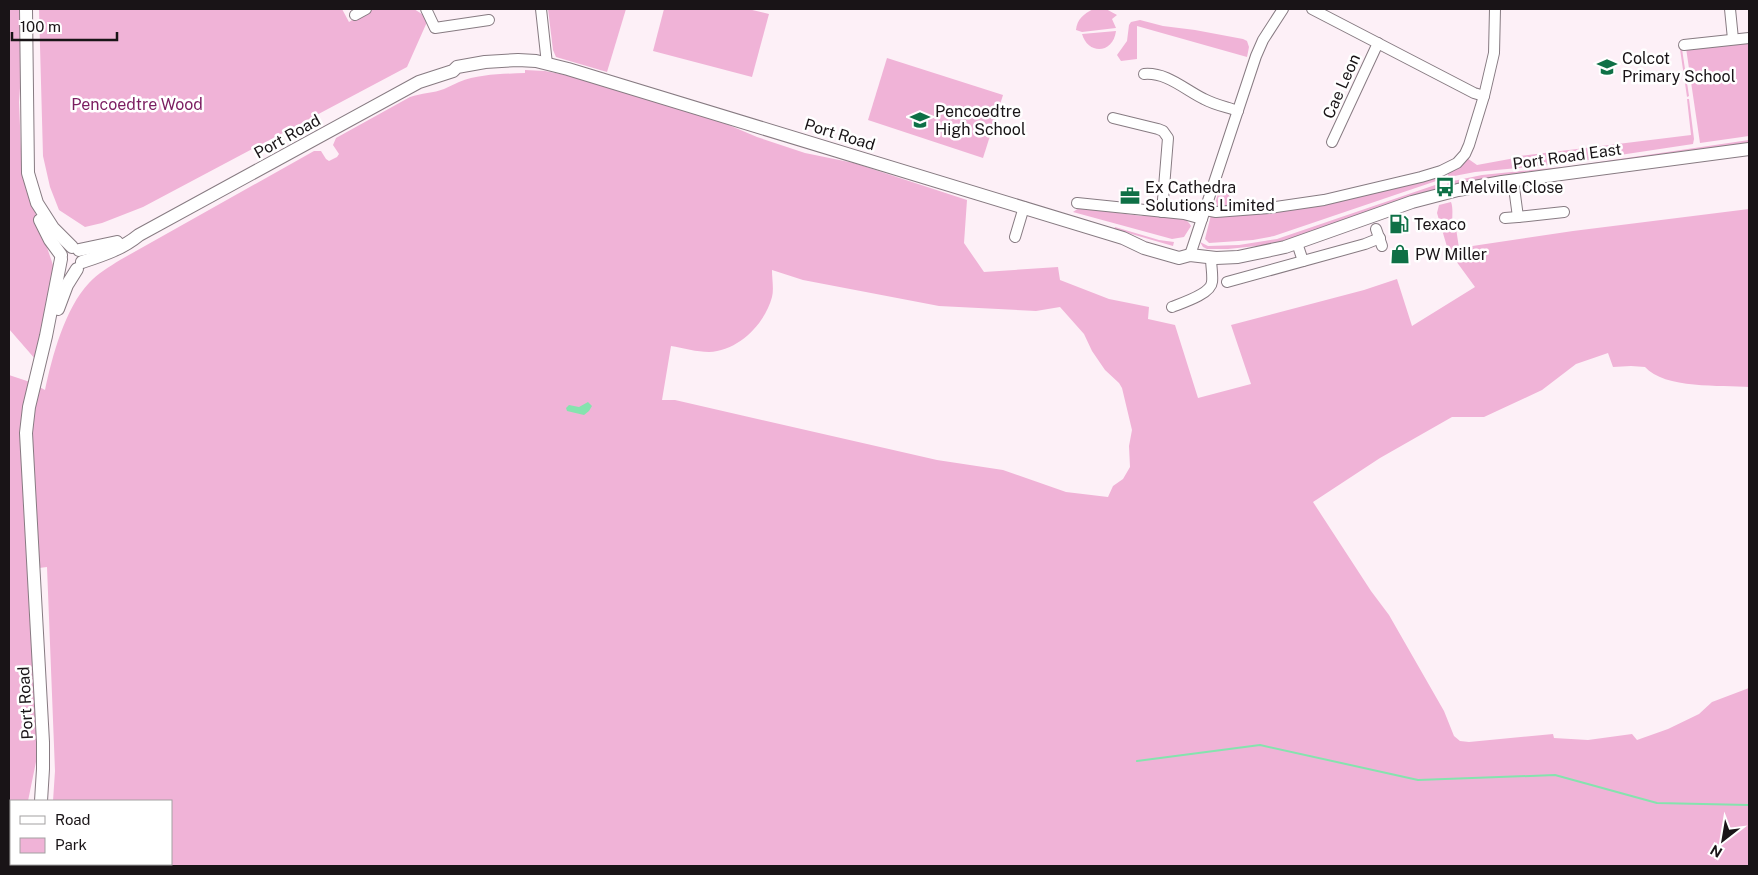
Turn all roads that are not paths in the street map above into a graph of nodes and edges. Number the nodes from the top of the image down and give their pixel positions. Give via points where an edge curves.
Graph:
1 (26, 9) edge
2 (366, 9) edge
3 (426, 9) edge
4 (478, 9) edge
5 (541, 9) edge
6 (1283, 9) edge
7 (1312, 9) edge
8 (1495, 9) edge
9 (1730, 9) edge
10 (355, 15) dead end
11 (478, 20) junction
12 (489, 20) dead end
13 (1749, 38) edge
14 (1733, 39) junction
15 (1378, 42) junction
16 (1684, 45) dead end
17 (546, 64) junction
18 (1144, 74) dead end
19 (1484, 96) junction
20 (1238, 111) junction
21 (1113, 118) dead end
22 (1332, 142) dead end
23 (1749, 149) edge
24 (1512, 180) junction
25 (37, 203) junction
26 (1077, 203) dead end
27 (1024, 207) junction
28 (1560, 210) dead end
29 (1162, 212) junction
30 (1203, 214) junction
31 (1518, 217) junction
32 (1505, 218) dead end
33 (1015, 237) dead end
34 (1379, 238) dead end
35 (1297, 243) junction
36 (1190, 256) junction
37 (61, 257) junction
38 (78, 257) junction
39 (1210, 258) junction
40 (1303, 261) junction
41 (1226, 282) dead end
42 (1172, 307) dead end
43 (46, 336) junction
44 (41, 800) edge

1 - 25 main road via 27,165
2 - 10 street
3 - 11 street via 435,28
4 - 11 street
5 - 17 street
6 - 20 street via 1260,47
7 - 15 street
8 - 19 street via 1494,53
9 - 14 street
11 - 12 street
13 - 14 street
14 - 16 street
15 - 19 street
15 - 22 street, Cae Leon
17 - 27 main road, Port Road
17 - 38 main road, Port Road via 536,68 453,71 426,79 139,235
18 - 20 street via 1168,78 1205,100
19 - 30 street via 1465,154 1441,172 1287,206
20 - 30 street
21 - 29 street via 1158,129 1168,138
23 - 24 main road, Port Road East
24 - 31 street
24 - 35 main road, Port Road East via 1418,200
25 - 37 main road via 36,210
25 - 38 main road
26 - 29 street
27 - 33 street
27 - 36 main road, Port Road via 1123,238 1181,250
28 - 31 street
29 - 30 street
30 - 36 street
31 - 32 street
34 - 40 street
35 - 39 main road, Port Road East via 1250,255
35 - 40 street
36 - 39 main road, Port Road East
37 - 38 main road via 65,249
37 - 38 main road via 66,268
37 - 43 main road, Port Road
38 - 43 main road, Port Road
39 - 42 street via 1210,288
40 - 41 street
43 - 44 main road, Port Road via 29,407 26,438 43,742

